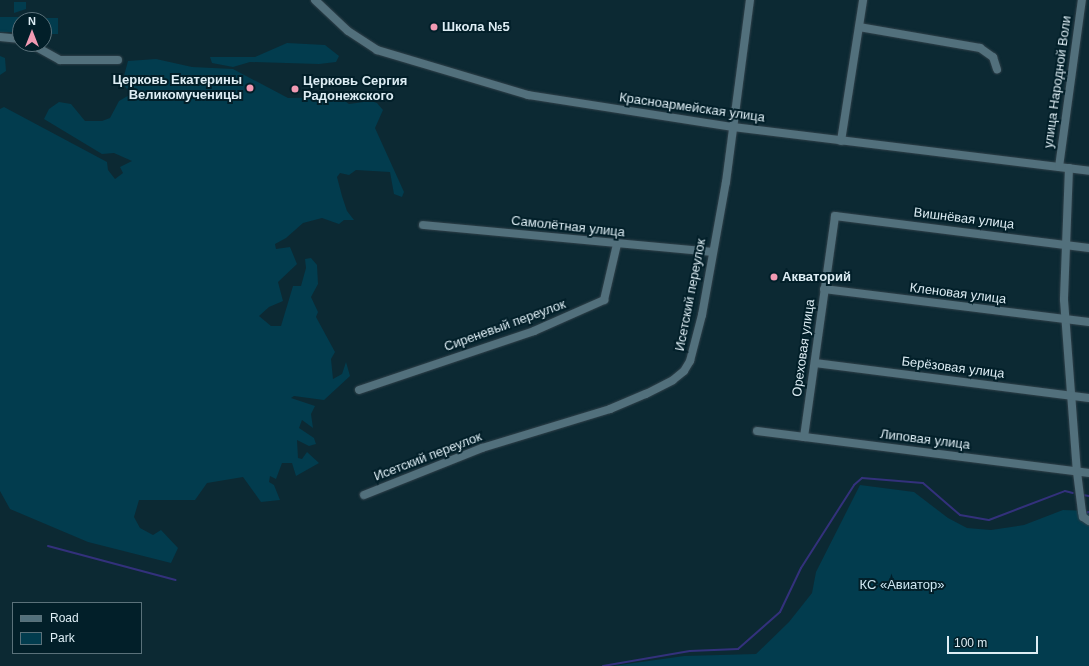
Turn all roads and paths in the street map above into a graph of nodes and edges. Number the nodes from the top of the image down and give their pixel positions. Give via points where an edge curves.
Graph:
1 (315, 0) edge
2 (750, 0) edge
3 (863, 0) edge
4 (1082, 0) edge
5 (859, 27) junction
6 (0, 37) edge
7 (12, 38) edge
8 (46, 52) edge
9 (118, 60) dead end
10 (997, 69) dead end
11 (733, 127) junction
12 (841, 141) junction
13 (1059, 167) junction
14 (1069, 168) junction
15 (1089, 171) edge
16 (835, 216) joint
17 (423, 225) dead end
18 (617, 244) junction
19 (1065, 244) junction
20 (1089, 248) edge
21 (712, 252) junction
22 (824, 289) junction
23 (1066, 319) junction
24 (1089, 322) edge
25 (815, 363) junction
26 (359, 390) dead end
27 (1073, 396) junction
28 (1089, 398) edge
29 (757, 431) dead end
30 (804, 437) junction
31 (1077, 472) junction
32 (1089, 473) edge
33 (364, 495) dead end
34 (1089, 521) edge

1 - 11 street, Красноармейская улица via 348,31 377,50 528,95
2 - 11 street, Исетский переулок
3 - 5 street
4 - 13 street, улица Народной Воли
5 - 10 street via 980,48 993,57
5 - 12 street
6 - 7 street
8 - 9 street via 60,60
11 - 12 street, Красноармейская улица
11 - 21 street, Исетский переулок via 726,182
12 - 13 street, Красноармейская улица
13 - 14 street, Красноармейская улица
14 - 15 street, Красноармейская улица
14 - 19 street
16 - 19 street, Вишнёвая улица
16 - 22 street, Ореховая улица
17 - 18 street, Самолётная улица
18 - 21 street, Самолётная улица
18 - 26 street, Сиреневый переулок via 604,300 534,331
19 - 20 street, Вишнёвая улица
19 - 23 street
21 - 33 street, Исетский переулок via 702,315 690,361 673,380 610,409 482,448
22 - 23 street, Кленовая улица
22 - 25 street, Ореховая улица
23 - 24 street, Кленовая улица
23 - 27 street
25 - 27 street, Берёзовая улица
25 - 30 street, Ореховая улица
27 - 28 street, Берёзовая улица
27 - 31 street
29 - 30 street, Липовая улица
30 - 31 street, Липовая улица
31 - 32 street, Липовая улица
31 - 34 street via 1083,517

